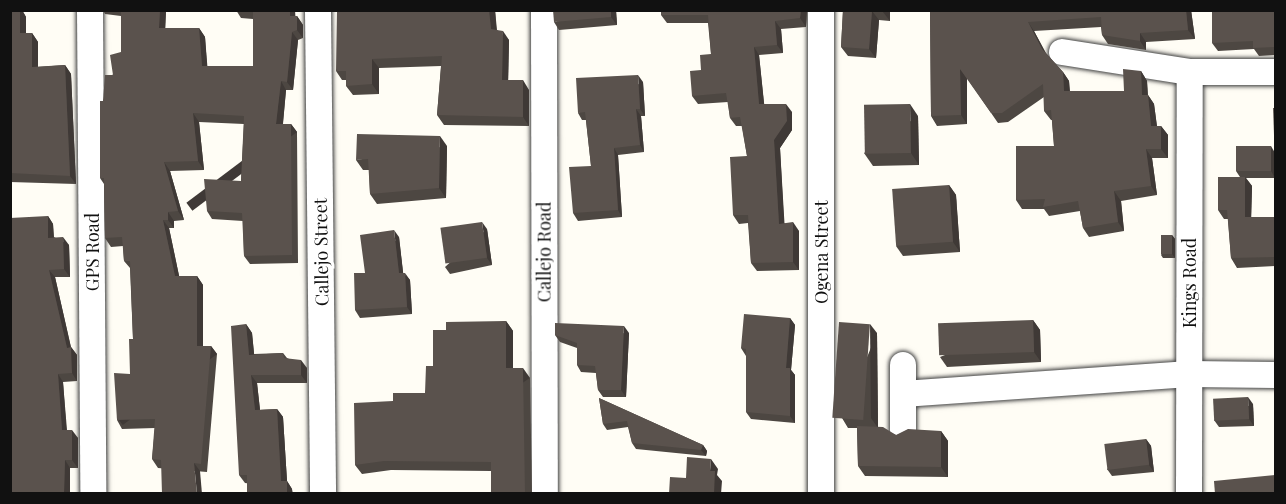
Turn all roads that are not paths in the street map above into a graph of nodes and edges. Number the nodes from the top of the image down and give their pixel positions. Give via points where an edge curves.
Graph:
1 (90, 10) edge
2 (318, 10) edge
3 (544, 10) edge
4 (821, 10) edge
5 (1062, 52) dead end
6 (1190, 72) junction
7 (1275, 72) edge
8 (903, 365) dead end
9 (1189, 374) junction
10 (1275, 375) edge
11 (903, 394) junction
12 (903, 430) edge
13 (93, 494) edge
14 (323, 494) edge
15 (545, 494) edge
16 (821, 494) edge
17 (1189, 494) edge

1 - 13 street, GPS Road
2 - 14 street, Callejo Street
3 - 15 street, Callejo Road
4 - 16 street, Ogena Street
5 - 6 street
6 - 7 street
6 - 9 street, Kings Road
8 - 11 street
9 - 10 street
9 - 11 street
9 - 17 street, Kings Road
11 - 12 street

